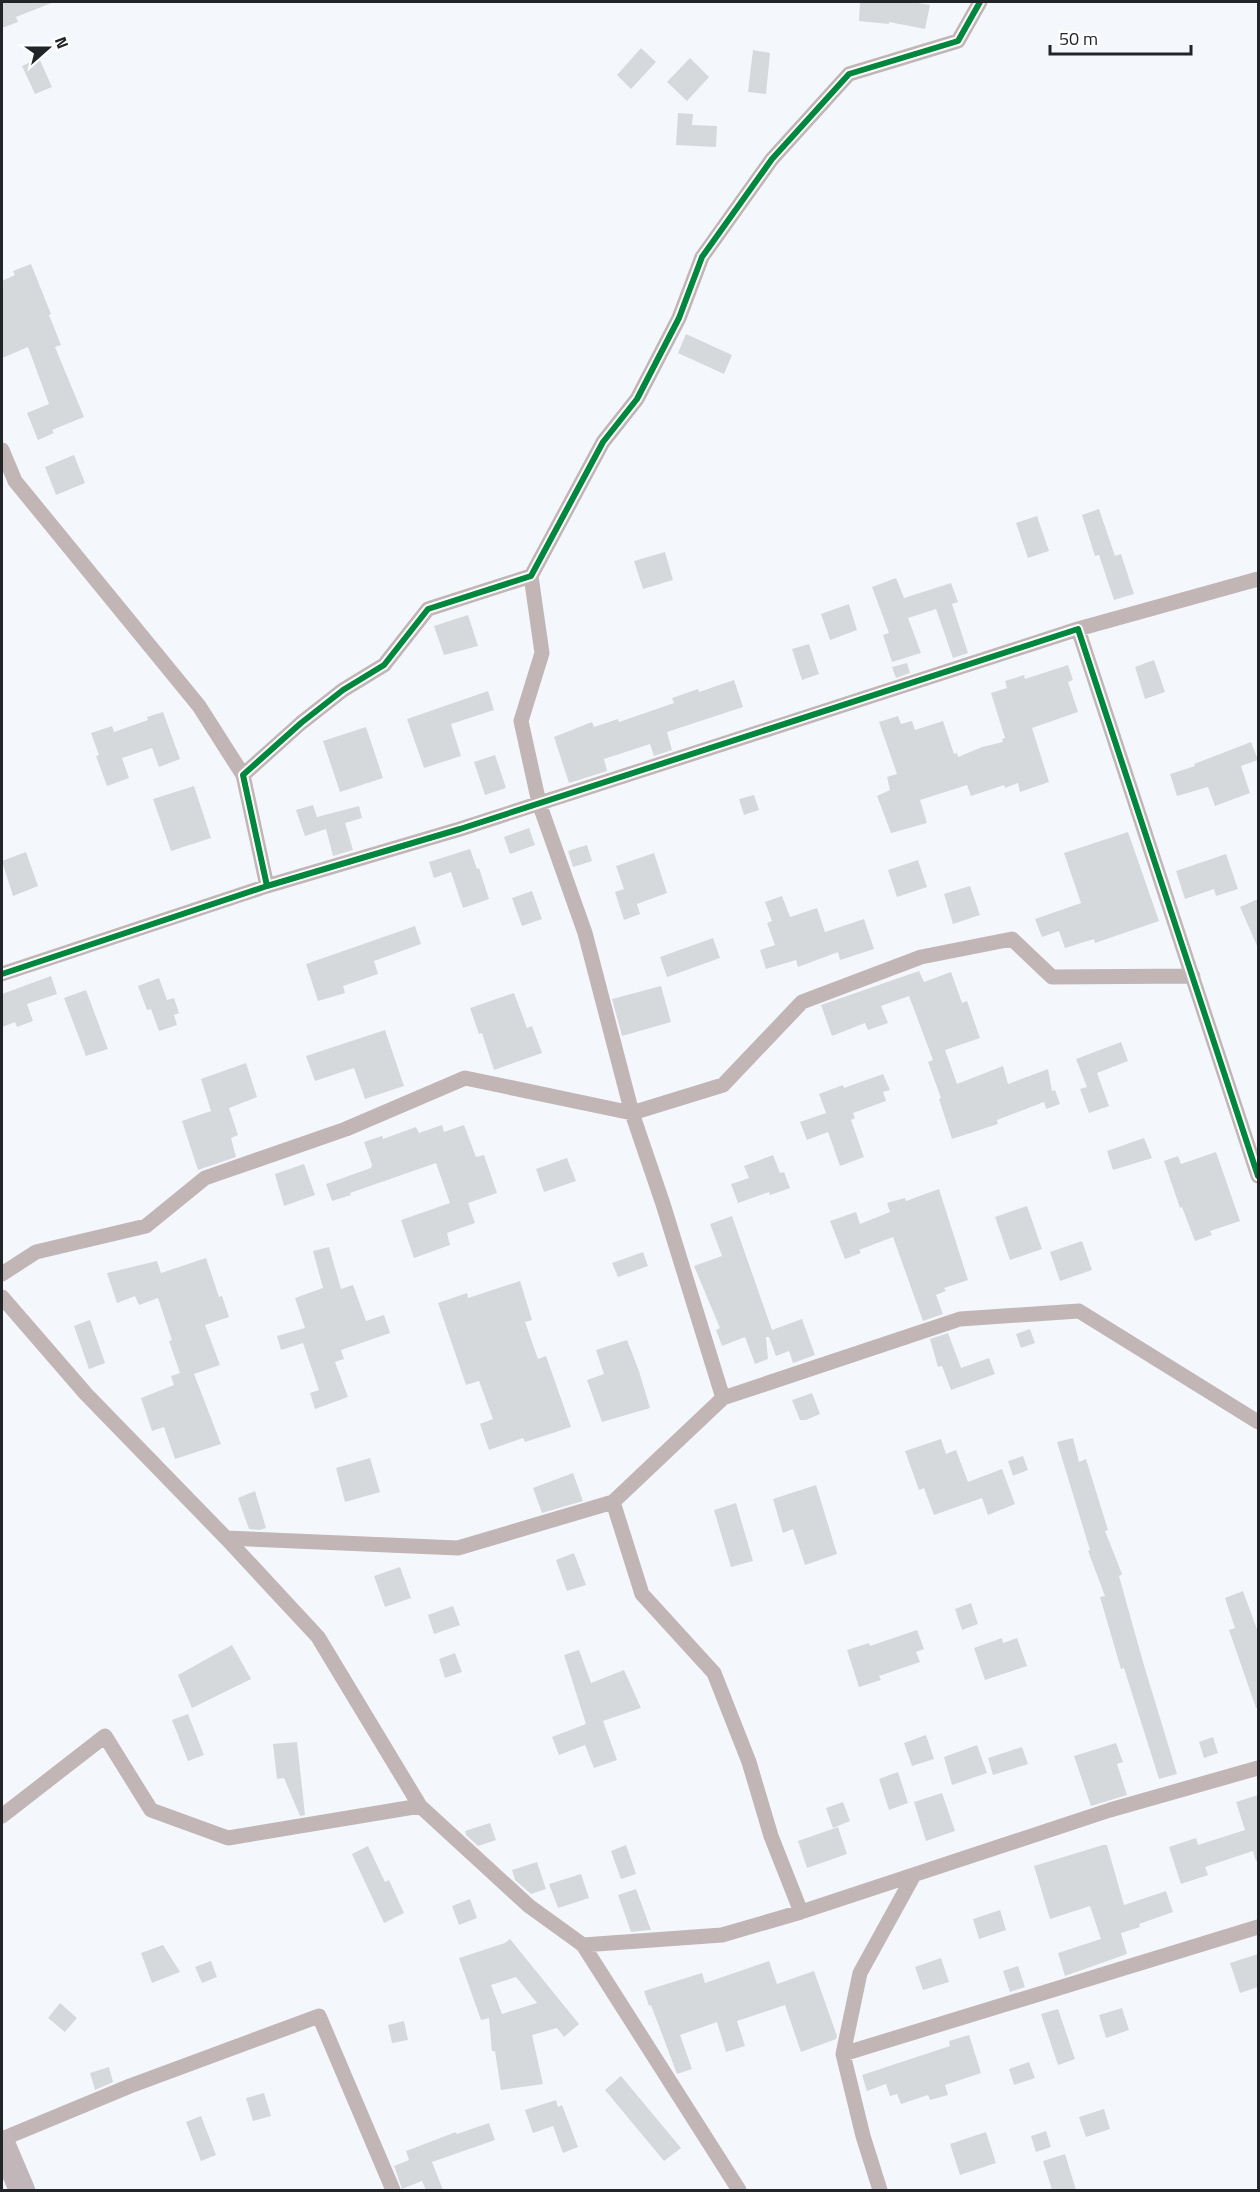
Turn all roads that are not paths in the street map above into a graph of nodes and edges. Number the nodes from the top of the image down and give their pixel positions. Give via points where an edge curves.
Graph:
1 (980, 2) edge
2 (2, 450) edge
3 (531, 576) junction
4 (1258, 579) edge
5 (1078, 629) junction
6 (243, 775) junction
7 (540, 803) junction
8 (267, 886) junction
9 (2, 974) edge
10 (1193, 976) junction
11 (632, 1113) junction
12 (1258, 1176) edge
13 (2, 1274) edge
14 (2, 1297) edge
15 (723, 1398) junction
16 (1258, 1422) edge
17 (613, 1502) junction
18 (226, 1538) junction
19 (1258, 1768) edge
20 (420, 1806) junction
21 (2, 1816) edge
22 (914, 1875) junction
23 (801, 1912) junction
24 (1258, 1927) edge
25 (583, 1945) junction
26 (843, 2054) junction
27 (2, 2141) edge
28 (874, 2187) edge
29 (22, 2190) edge
30 (393, 2190) edge
31 (739, 2190) edge

1 - 3 street via 958,41 849,74 772,159 702,257 679,318 636,399 603,442
2 - 6 street via 15,481 199,706
3 - 6 street via 428,609 384,665 326,703
3 - 7 street via 542,653 521,721
4 - 5 street
5 - 7 street
5 - 10 street
6 - 8 street
7 - 8 street
7 - 11 street via 585,933
8 - 9 street
10 - 11 street via 1052,977 1012,939 921,957 802,1002 723,1085
10 - 12 street
11 - 13 street via 465,1078 346,1129 205,1178 146,1226 36,1252
11 - 15 street
14 - 18 street via 86,1394
15 - 16 street via 960,1319 1079,1311
15 - 17 street
17 - 18 street via 458,1548
17 - 23 street via 642,1594 714,1673
18 - 20 street via 318,1637
19 - 22 street via 1110,1810
20 - 21 street via 228,1838 151,1810 105,1736
20 - 25 street via 529,1906
22 - 23 street
22 - 26 street via 860,1973
23 - 25 street via 722,1935
24 - 26 street
25 - 31 street
26 - 28 street
27 - 29 main road
27 - 30 street via 130,2086 319,2016

